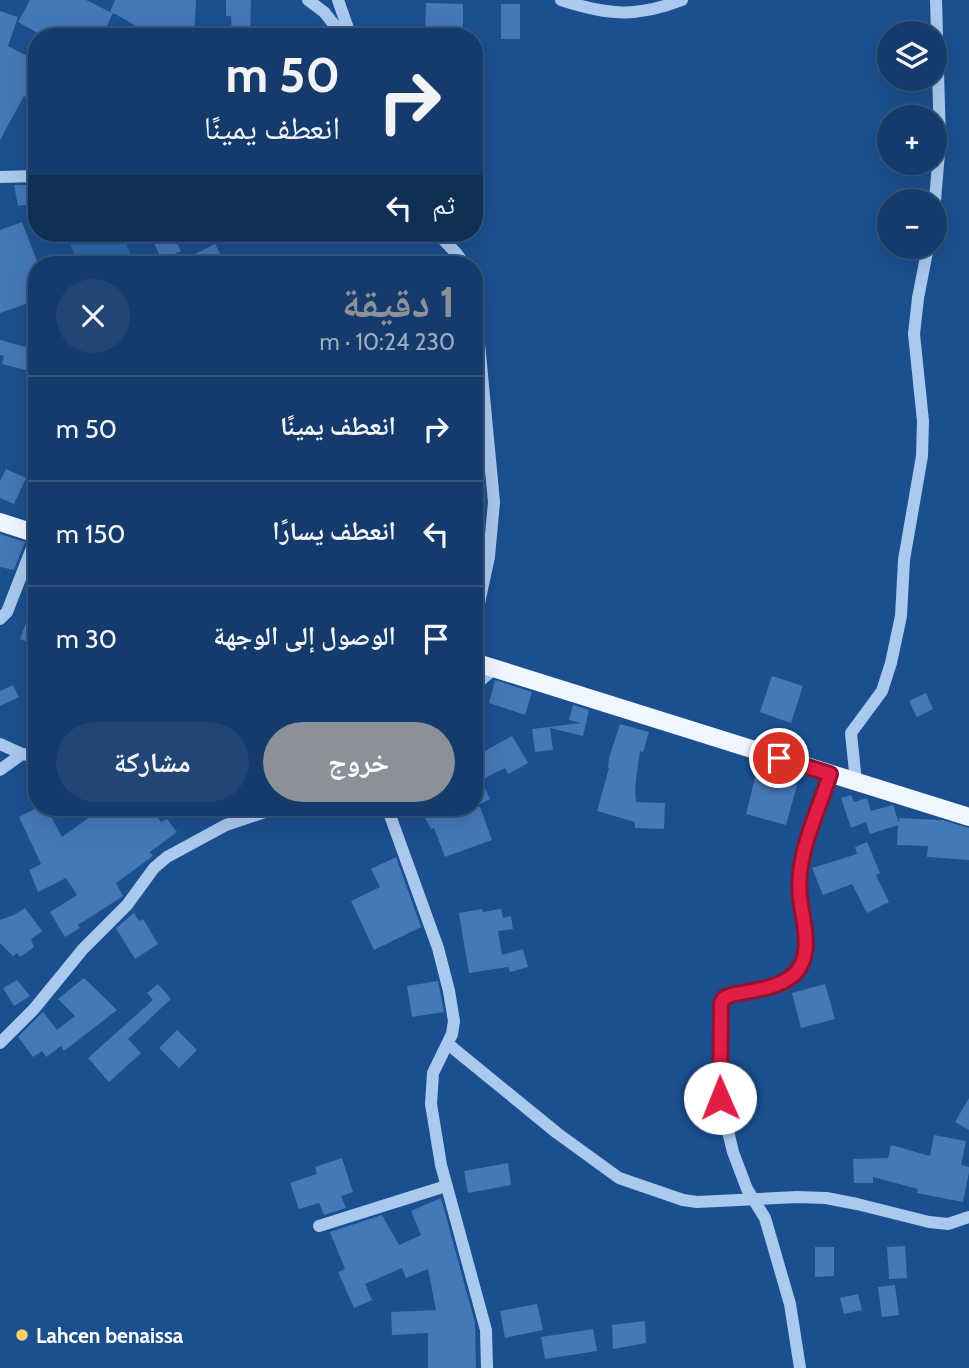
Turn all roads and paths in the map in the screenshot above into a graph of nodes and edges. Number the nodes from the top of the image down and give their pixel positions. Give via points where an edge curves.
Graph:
1 (308, 0) edge
2 (338, 0) edge
3 (561, 0) edge
4 (682, 0) edge
5 (936, 0) edge
6 (337, 28) edge
7 (348, 28) edge
8 (28, 176) edge
9 (0, 177) edge
10 (936, 189) edge
11 (446, 242) edge
12 (458, 256) edge
13 (926, 259) edge
14 (483, 385) edge
15 (0, 522) edge
16 (28, 531) edge
17 (28, 557) edge
18 (483, 585) edge
19 (0, 619) edge
20 (483, 665) edge
21 (495, 668) junction
22 (483, 678) edge
23 (0, 744) edge
24 (22, 754) junction
25 (28, 755) edge
26 (0, 770) edge
27 (830, 774) junction
28 (856, 782) junction
29 (252, 816) edge
30 (390, 816) edge
31 (969, 817) edge
32 (0, 1043) edge
33 (448, 1044) junction
34 (446, 1186) junction
35 (753, 1200) junction
36 (969, 1217) edge
37 (319, 1226) dead end
38 (487, 1368) edge
39 (800, 1368) edge

1 - 6 street
2 - 7 street
3 - 4 street via 597,12 620,13 659,9
5 - 10 street via 940,141
8 - 9 street
11 - 12 street
13 - 28 street via 914,334 922,456 904,560 901,616 880,696 850,733
14 - 18 street via 494,502
15 - 16 main road
17 - 19 street
20 - 21 main road
21 - 22 street
21 - 27 main road
23 - 24 street
24 - 25 street
24 - 26 street
27 - 28 main road
27 - 35 street via 801,870 806,937 802,964 788,979 731,995 721,1003 720,1098 733,1152
28 - 31 main road
29 - 32 street via 192,842 154,868 127,905
30 - 33 street via 438,948 454,1021
33 - 34 street via 431,1087
33 - 35 street via 620,1178 683,1200
34 - 37 street
34 - 38 street via 486,1330
35 - 36 street via 825,1198 948,1224
35 - 39 street via 765,1219 790,1304

